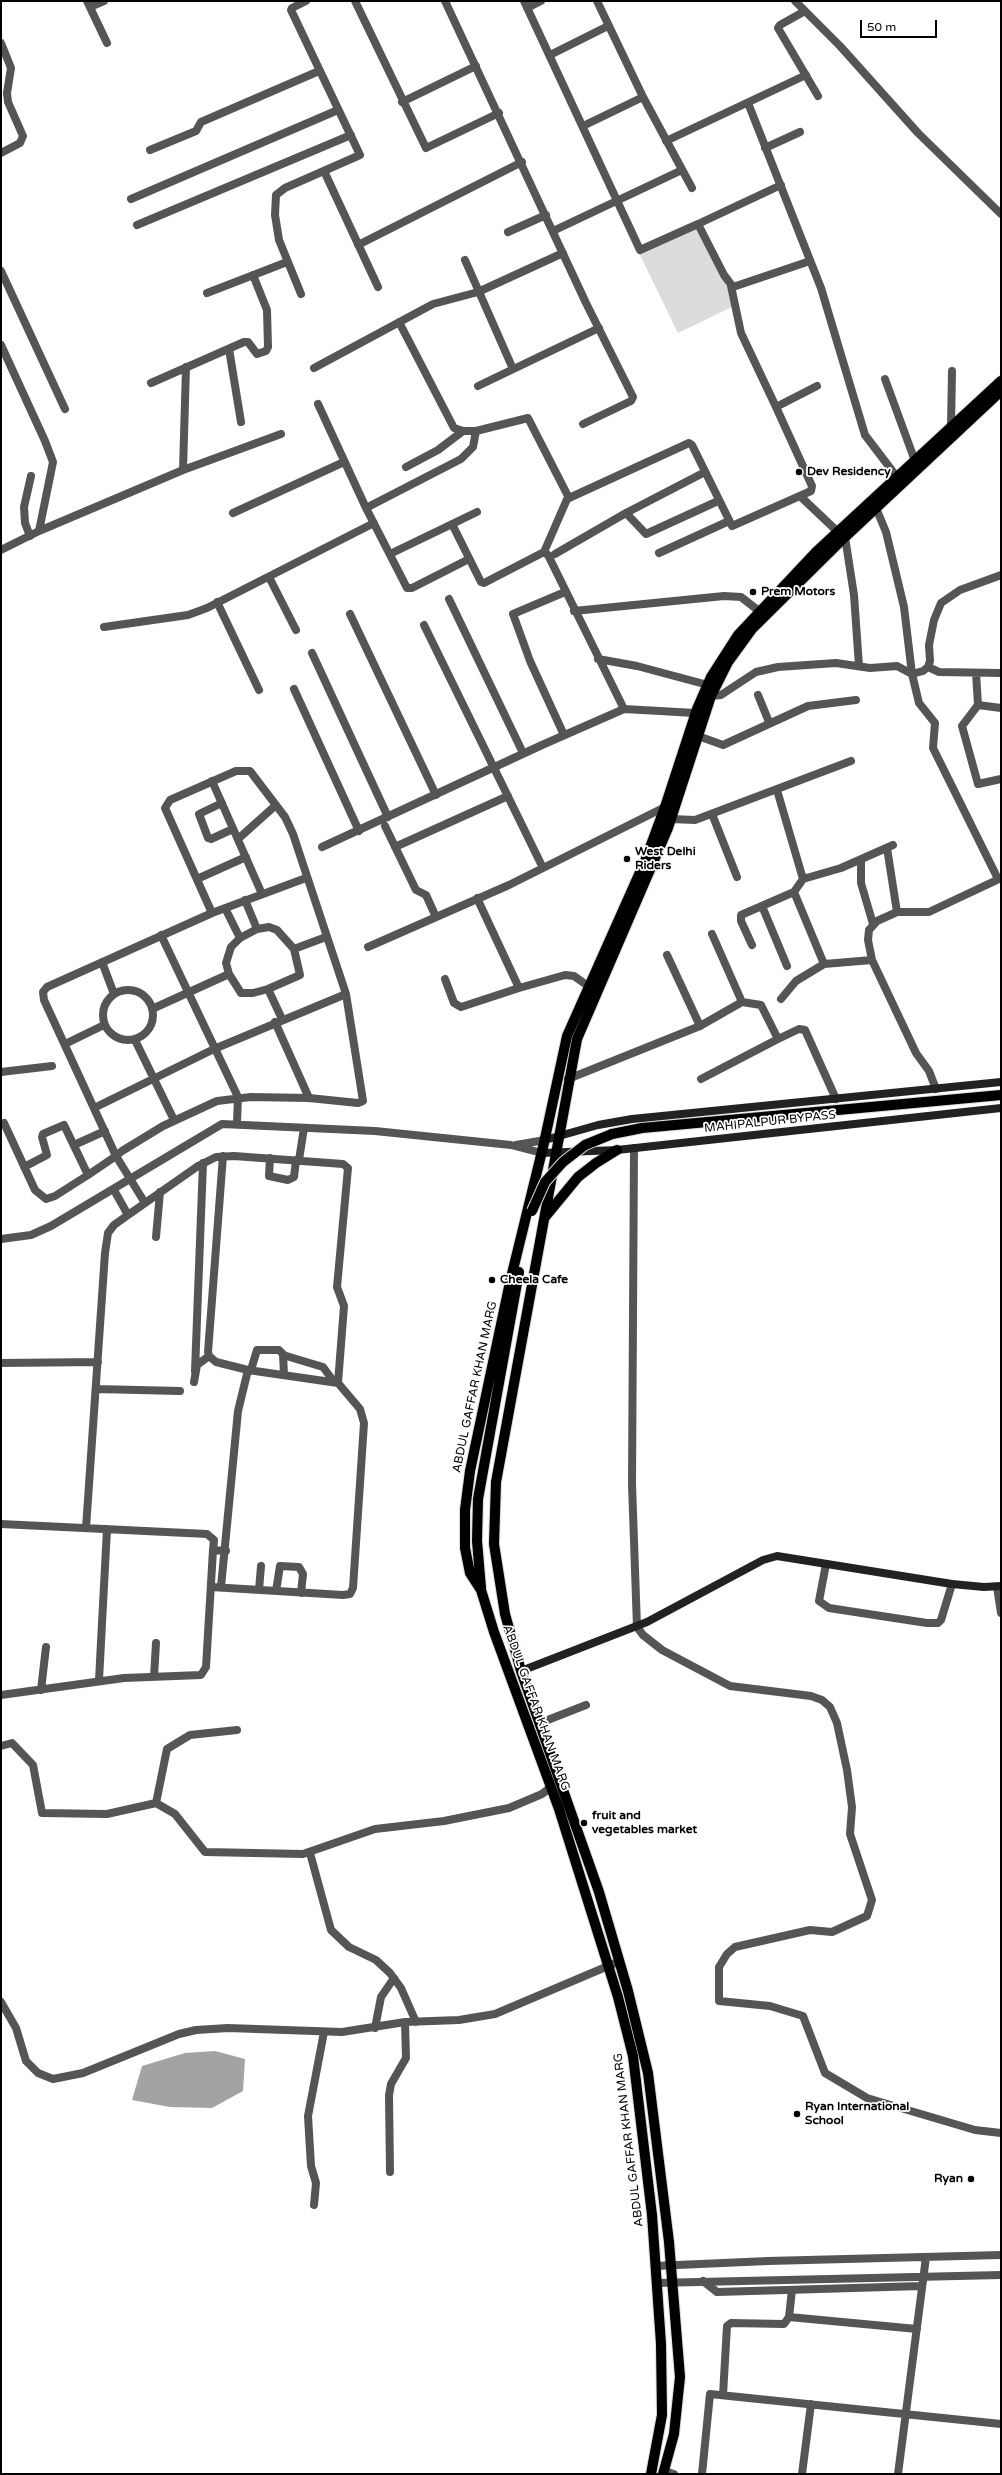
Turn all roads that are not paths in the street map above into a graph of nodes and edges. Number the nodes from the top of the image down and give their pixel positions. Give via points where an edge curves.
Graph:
1 (104, 1) edge
2 (306, 1) edge
3 (355, 1) edge
4 (445, 1) edge
5 (541, 1) edge
6 (597, 1) edge
7 (795, 1) edge
8 (88, 4) edge
9 (525, 4) edge
10 (805, 11) junction
11 (608, 26) junction
12 (107, 43) dead end
13 (1, 44) edge
14 (550, 55) junction
15 (476, 66) junction
16 (319, 71) junction
17 (806, 75) junction
18 (818, 96) dead end
19 (643, 97) junction
20 (402, 102) junction
21 (748, 103) junction
22 (338, 110) junction
23 (499, 113) junction
24 (583, 126) junction
25 (800, 132) dead end
26 (351, 135) junction
27 (666, 141) junction
28 (766, 148) junction
29 (150, 150) dead end
30 (1, 153) edge
31 (522, 162) junction
32 (682, 170) junction
33 (324, 171) junction
34 (781, 185) junction
35 (692, 188) dead end
36 (131, 199) dead end
37 (618, 201) junction
38 (1001, 214) edge
39 (546, 215) junction
40 (698, 224) junction
41 (137, 225) dead end
42 (553, 231) junction
43 (508, 232) dead end
44 (358, 245) junction
45 (563, 253) junction
46 (465, 260) dead end
47 (810, 261) junction
48 (287, 262) junction
49 (1, 271) edge
50 (253, 275) junction
51 (731, 286) junction
52 (378, 287) dead end
53 (478, 292) junction
54 (207, 293) dead end
55 (301, 294) dead end
56 (399, 322) junction
57 (599, 328) junction
58 (1, 345) edge
59 (229, 349) junction
60 (186, 367) junction
61 (314, 368) dead end
62 (513, 369) junction
63 (952, 371) dead end
64 (885, 379) dead end
65 (1001, 381) edge
66 (151, 383) dead end
67 (478, 386) dead end
68 (817, 386) dead end
69 (1000, 395) edge
70 (318, 404) dead end
71 (776, 407) junction
72 (65, 409) dead end
73 (241, 422) dead end
74 (583, 424) dead end
75 (951, 428) junction
76 (463, 431) junction
77 (476, 431) junction
78 (281, 434) dead end
79 (914, 461) junction
80 (344, 462) junction
81 (406, 467) dead end
82 (183, 470) junction
83 (705, 472) junction
84 (31, 476) dead end
85 (897, 477) junction
86 (800, 496) junction
87 (568, 497) junction
88 (718, 501) junction
89 (366, 508) junction
90 (876, 508) junction
91 (477, 512) dead end
92 (233, 513) dead end
93 (626, 513) junction
94 (729, 521) junction
95 (374, 523) junction
96 (452, 524) junction
97 (39, 531) junction
98 (842, 535) junction
99 (30, 536) junction
100 (1, 550) edge
101 (544, 552) junction
102 (659, 553) dead end
103 (390, 554) junction
104 (555, 554) dead end
105 (469, 559) junction
106 (1001, 575) edge
107 (269, 577) junction
108 (564, 592) junction
109 (449, 599) dead end
110 (217, 602) junction
111 (574, 611) junction
112 (759, 611) junction
113 (350, 614) dead end
114 (424, 625) dead end
115 (104, 627) dead end
116 (296, 630) dead end
117 (312, 653) dead end
118 (598, 659) junction
119 (859, 666) junction
120 (928, 667) junction
121 (976, 672) junction
122 (1001, 673) edge
123 (912, 674) junction
124 (708, 685) junction
125 (294, 689) dead end
126 (259, 690) dead end
127 (758, 695) dead end
128 (711, 696) junction
129 (856, 700) dead end
130 (978, 706) junction
131 (1001, 708) edge
132 (624, 709) junction
133 (695, 714) junction
134 (770, 722) junction
135 (564, 735) junction
136 (698, 736) junction
137 (524, 753) junction
138 (851, 761) dead end
139 (493, 767) junction
140 (1001, 779) edge
141 (212, 781) junction
142 (777, 790) junction
143 (436, 795) junction
144 (508, 796) junction
145 (222, 803) junction
146 (276, 805) junction
147 (665, 807) junction
148 (712, 814) junction
149 (388, 817) junction
150 (671, 819) junction
151 (385, 826) dead end
152 (233, 829) junction
153 (359, 830) junction
154 (238, 839) junction
155 (322, 847) dead end
156 (395, 847) junction
157 (246, 857) junction
158 (861, 860) junction
159 (543, 868) junction
160 (737, 877) dead end
161 (306, 878) junction
162 (1000, 878) edge
163 (197, 879) junction
164 (803, 879) junction
165 (794, 892) junction
166 (262, 894) junction
167 (477, 898) junction
168 (245, 900) junction
169 (762, 906) junction
170 (225, 908) junction
171 (897, 912) junction
172 (212, 913) junction
173 (436, 917) junction
174 (873, 924) junction
175 (257, 929) junction
176 (712, 934) dead end
177 (161, 936) junction
178 (326, 936) junction
179 (240, 938) junction
180 (752, 945) dead end
181 (368, 947) dead end
182 (294, 949) junction
183 (667, 955) dead end
184 (872, 960) junction
185 (102, 962) junction
186 (824, 964) junction
187 (787, 966) dead end
188 (229, 974) junction
189 (445, 979) dead end
190 (588, 986) junction
191 (519, 988) junction
192 (268, 989) junction
193 (187, 992) junction
194 (114, 994) junction
195 (346, 994) junction
196 (781, 999) dead end
197 (742, 1002) junction
198 (152, 1009) junction
199 (279, 1020) junction
200 (104, 1025) junction
201 (700, 1026) junction
202 (778, 1039) junction
203 (135, 1040) junction
204 (65, 1044) junction
205 (214, 1049) junction
206 (52, 1066) dead end
207 (1, 1072) edge
208 (154, 1078) junction
209 (568, 1079) junction
210 (701, 1079) dead end
211 (1001, 1082) edge
212 (936, 1089) junction
213 (1001, 1095) edge
214 (238, 1097) junction
215 (309, 1098) junction
216 (836, 1099) junction
217 (94, 1108) junction
218 (1001, 1108) edge
219 (174, 1120) junction
220 (4, 1123) dead end
221 (237, 1123) junction
222 (304, 1128) junction
223 (105, 1131) junction
224 (558, 1138) junction
225 (545, 1140) junction
226 (74, 1145) junction
227 (511, 1145) junction
228 (634, 1148) junction
229 (616, 1150) junction
230 (542, 1153) junction
231 (557, 1153) junction
232 (116, 1156) junction
233 (223, 1156) junction
234 (270, 1158) junction
235 (298, 1160) junction
236 (203, 1163) junction
237 (24, 1167) junction
238 (88, 1175) junction
239 (130, 1180) junction
240 (114, 1190) junction
241 (160, 1192) junction
242 (145, 1203) junction
243 (128, 1215) junction
244 (543, 1221) junction
245 (156, 1237) dead end
246 (1, 1239) edge
247 (209, 1356) junction
248 (283, 1356) junction
249 (98, 1362) junction
250 (1, 1363) edge
251 (249, 1370) junction
252 (195, 1371) junction
253 (284, 1375) junction
254 (194, 1382) dead end
255 (336, 1383) junction
256 (96, 1389) junction
257 (180, 1392) dead end
258 (1, 1524) edge
259 (86, 1528) junction
260 (107, 1529) junction
261 (213, 1550) junction
262 (226, 1551) junction
263 (826, 1564) junction
264 (261, 1566) dead end
265 (952, 1584) junction
266 (211, 1587) junction
267 (999, 1587) edge
268 (221, 1588) junction
269 (259, 1590) junction
270 (481, 1590) junction
271 (276, 1591) junction
272 (302, 1593) junction
273 (1001, 1613) edge
274 (637, 1627) junction
275 (156, 1643) dead end
276 (46, 1647) dead end
277 (521, 1671) junction
278 (154, 1677) junction
279 (99, 1680) junction
280 (41, 1690) junction
281 (1, 1695) edge
282 (586, 1705) dead end
283 (540, 1723) junction
284 (237, 1730) dead end
285 (1, 1746) edge
286 (551, 1787) junction
287 (156, 1803) junction
288 (310, 1853) junction
289 (620, 1961) junction
290 (609, 1966) junction
291 (394, 1978) junction
292 (1, 2002) edge
293 (405, 2022) junction
294 (416, 2022) junction
295 (375, 2028) junction
296 (324, 2032) junction
297 (1001, 2133) edge
298 (390, 2172) dead end
299 (314, 2205) dead end
300 (1001, 2255) edge
301 (926, 2257) junction
302 (671, 2265) junction
303 (655, 2266) junction
304 (1001, 2275) edge
305 (923, 2277) junction
306 (703, 2281) junction
307 (656, 2282) junction
308 (673, 2282) junction
309 (922, 2286) junction
310 (792, 2290) junction
311 (789, 2317) junction
312 (917, 2328) junction
313 (723, 2395) junction
314 (811, 2404) junction
315 (906, 2414) junction
316 (1001, 2424) edge
317 (663, 2473) edge
318 (651, 2474) edge
319 (674, 2474) edge
320 (702, 2474) edge
321 (802, 2474) edge
322 (898, 2474) edge

1 - 8 street
2 - 16 street via 291,10
3 - 20 street
4 - 15 street
5 - 9 street
6 - 11 street
7 - 10 street
8 - 12 street
9 - 14 street
10 - 17 street via 778,26
10 - 38 street via 918,133
11 - 14 street
11 - 19 street
13 - 30 street via 11,68 8,102 23,136 20,144
14 - 24 street
15 - 20 street
15 - 23 street
16 - 22 street
16 - 29 street via 202,122 196,131
17 - 18 street
17 - 21 street
19 - 24 street
19 - 27 street
20 - 23 street via 426,148
21 - 27 street
21 - 28 street
22 - 26 street
22 - 36 street
23 - 31 street
24 - 37 street
25 - 28 street
26 - 33 street via 360,156
26 - 41 street
27 - 32 street
28 - 34 street
31 - 39 street
31 - 44 street
32 - 35 street
32 - 37 street
33 - 44 street
33 - 48 street via 285,188 276,195 276,226
34 - 40 street
34 - 47 street
37 - 40 street via 640,250
37 - 42 street
39 - 42 street
39 - 43 street
40 - 51 street
42 - 45 street
44 - 52 street
45 - 53 street
45 - 57 street
46 - 53 street
47 - 51 street
47 - 85 street via 866,435
48 - 50 street
48 - 55 street
49 - 72 street
50 - 54 street
50 - 59 street via 267,310 267,349 257,354 246,341
51 - 71 street via 741,333
53 - 56 street via 433,304
53 - 62 street
56 - 61 street
56 - 76 street via 451,425
57 - 62 street
57 - 74 street via 634,399
58 - 97 street via 53,462
59 - 60 street
59 - 73 street
60 - 66 street
60 - 82 street
62 - 67 street
63 - 75 street
64 - 79 street
65 - 75 main road, ABDUL GAFFAR KHAN MARG
68 - 71 street
69 - 90 main road, ABDUL GAFFAR KHAN MARG
70 - 80 street
71 - 86 street via 812,486 811,490
75 - 79 main road, ABDUL GAFFAR KHAN MARG
76 - 77 street
76 - 81 street via 438,450
77 - 87 street via 528,418
77 - 89 street via 473,447 461,459
78 - 82 street
79 - 85 main road, ABDUL GAFFAR KHAN MARG
80 - 89 street
80 - 92 street
82 - 97 street
83 - 87 street via 689,443 571,498
83 - 88 street
83 - 93 street
84 - 99 street via 24,514
85 - 98 main road, ABDUL GAFFAR KHAN MARG
86 - 94 street via 733,526
86 - 98 street
87 - 101 street
88 - 93 street via 646,534
88 - 94 street
89 - 95 street
90 - 98 main road, ABDUL GAFFAR KHAN MARG
90 - 123 street via 886,532 904,607
91 - 96 street
93 - 104 street
94 - 102 street
95 - 103 street
95 - 107 street
96 - 103 street
96 - 105 street
97 - 99 street
98 - 112 main road, ABDUL GAFFAR KHAN MARG
98 - 119 street via 854,595
98 - 128 main road, ABDUL GAFFAR KHAN MARG via 742,641
99 - 100 street
101 - 105 street via 482,583
101 - 108 street via 548,555
103 - 105 street via 408,589
106 - 120 street via 960,590 941,603 928,645
107 - 110 street
107 - 116 street
108 - 111 street
108 - 135 street via 513,614 530,661
109 - 137 street
110 - 115 street via 188,615
110 - 126 street
111 - 112 street via 724,596 741,597
111 - 118 street
112 - 124 main road, ABDUL GAFFAR KHAN MARG via 728,648
113 - 143 street
114 - 139 street
117 - 149 street
118 - 124 street via 637,666
118 - 132 street
119 - 123 street via 897,666
119 - 128 street via 828,664 763,669 725,693
120 - 121 street via 939,672
120 - 123 street
121 - 122 street
121 - 130 street
123 - 162 street via 919,703 935,723 933,748
124 - 133 main road, ABDUL GAFFAR KHAN MARG
125 - 153 street
127 - 134 street
128 - 136 main road, ABDUL GAFFAR KHAN MARG
129 - 134 street via 813,704
130 - 131 street
130 - 140 street via 962,726 978,784
132 - 133 street
132 - 135 street
133 - 147 main road, ABDUL GAFFAR KHAN MARG
134 - 136 street via 723,745
135 - 137 street
136 - 150 main road, ABDUL GAFFAR KHAN MARG
137 - 139 street
138 - 142 street
139 - 143 street
139 - 144 street
141 - 145 street
141 - 146 street via 247,769 258,778
141 - 163 street via 170,800 165,808
142 - 148 street
142 - 164 street
143 - 149 street
144 - 156 street
144 - 159 street
145 - 152 street
145 - 152 street via 199,814 208,838
146 - 154 street
146 - 161 street via 293,834
147 - 159 street
147 - 190 main road, ABDUL GAFFAR KHAN MARG via 645,861
148 - 150 street via 690,821
148 - 160 street
149 - 153 street
150 - 209 main road, ABDUL GAFFAR KHAN MARG via 648,879 581,1026
151 - 156 street
152 - 154 street
153 - 155 street
154 - 157 street
156 - 173 street via 416,890 426,895
157 - 163 street
157 - 166 street
158 - 164 street
158 - 171 street via 890,846
158 - 174 street via 861,883
159 - 167 street
161 - 166 street
161 - 178 street
162 - 171 street via 929,912
163 - 172 street
164 - 165 street
165 - 169 street
165 - 186 street
166 - 168 street
167 - 173 street
167 - 191 street
168 - 170 street
168 - 175 street
169 - 180 street via 740,916
169 - 187 street
170 - 172 street
170 - 179 street
171 - 174 street
172 - 177 street
173 - 181 street
174 - 184 street via 868,940
175 - 179 street
175 - 182 street via 269,927 277,930
176 - 197 street
177 - 185 street
177 - 193 street
178 - 182 street
178 - 195 street
179 - 188 street via 227,957
182 - 192 street via 300,975
183 - 201 street
184 - 186 street
184 - 212 street
185 - 194 street
185 - 204 street via 47,987 43,992 44,1000
186 - 196 street via 796,981
188 - 192 street via 241,993
188 - 193 street
189 - 191 street via 454,1003 461,1007
190 - 191 street via 574,976 565,975
190 - 225 main road, ABDUL GAFFAR KHAN MARG via 566,1036
192 - 199 street
193 - 198 street
193 - 205 street
194 - 198 street via 122,990 139,992
194 - 200 street via 102,1011
195 - 199 street
195 - 215 street via 363,1101 358,1103
197 - 201 street
197 - 202 street via 761,1005
198 - 203 street via 149,1029
199 - 205 street
199 - 215 street
200 - 203 street via 114,1037
200 - 204 street
201 - 209 street
202 - 210 street
202 - 216 street via 800,1029 805,1030
203 - 208 street
204 - 217 street
205 - 208 street
205 - 214 street
206 - 207 street
208 - 217 street
208 - 219 street
209 - 224 main road, ABDUL GAFFAR KHAN MARG
211 - 212 street, MAHIPALPUR BYPASS
212 - 216 street, MAHIPALPUR BYPASS
213 - 270 main road, bridge via 642,1128 612,1134 585,1145 563,1162 545,1182 532,1211 522,1254 478,1499 477,1541
214 - 215 street
214 - 219 street via 217,1101
214 - 221 street
216 - 224 street, MAHIPALPUR BYPASS via 632,1119 598,1125
217 - 223 street
218 - 228 street, MAHIPALPUR BYPASS
219 - 232 street
220 - 237 street
221 - 222 street
221 - 239 street via 214,1127
222 - 227 street via 375,1131
222 - 235 street
223 - 226 street
223 - 232 street
224 - 225 street, MAHIPALPUR BYPASS
224 - 231 main road, ABDUL GAFFAR KHAN MARG
225 - 227 street
225 - 230 main road, ABDUL GAFFAR KHAN MARG
226 - 237 street via 66,1127 62,1126 42,1136 48,1153 46,1156
226 - 238 street
227 - 230 street
228 - 229 street, MAHIPALPUR BYPASS
228 - 274 street via 632,1484
229 - 231 street, MAHIPALPUR BYPASS
229 - 244 main road via 578,1178
230 - 231 street, MAHIPALPUR BYPASS
230 - 270 main road, ABDUL GAFFAR KHAN MARG via 510,1282 470,1471 465,1510 465,1548 470,1573
231 - 244 main road, ABDUL GAFFAR KHAN MARG
232 - 238 street
232 - 239 street
233 - 234 street
233 - 236 street
233 - 247 street
234 - 235 street
234 - 235 street via 269,1176 288,1180 294,1177
235 - 255 street via 343,1164 348,1168 336,1287 344,1306
236 - 241 street
236 - 252 street
237 - 238 street via 35,1190 46,1199
239 - 240 street
239 - 242 street
240 - 243 street
240 - 246 street via 31,1235
241 - 242 street
241 - 245 street
242 - 243 street
243 - 249 street via 114,1225 108,1233 106,1242
244 - 277 main road, ABDUL GAFFAR KHAN MARG via 494,1499 496,1565 505,1614
247 - 251 street via 216,1362
247 - 252 street via 198,1363
248 - 251 street via 279,1350 260,1349 255,1352
248 - 253 street
248 - 255 street via 323,1367
249 - 250 street
249 - 256 street
251 - 253 street
251 - 262 street via 238,1411
252 - 254 street
253 - 255 street
255 - 272 street via 360,1409 364,1424 353,1588 350,1594 343,1595
256 - 257 street
256 - 259 street
258 - 259 street
259 - 260 street
260 - 261 street via 207,1534 214,1540
260 - 279 street
261 - 262 street
261 - 266 street
262 - 268 street
263 - 265 street
263 - 265 street via 819,1601 823,1606 844,1610 938,1623 943,1616
263 - 274 street via 786,1556 766,1558
264 - 269 street
265 - 267 street
266 - 268 street
266 - 278 street via 204,1672 198,1676
267 - 273 street
268 - 269 street
269 - 271 street
270 - 286 main road, ABDUL GAFFAR KHAN MARG
271 - 272 street
271 - 272 street via 280,1566 299,1568 303,1574
274 - 277 street
274 - 297 street via 662,1650 730,1686 812,1696 822,1700 830,1707 838,1724 852,1798 850,1834 870,1890 871,1909 867,1916 832,1932 810,1930 735,1947 719,1967 719,2001 770,2006 803,2016 825,2073 867,2098 975,2130
275 - 278 street
276 - 280 street
277 - 283 main road, ABDUL GAFFAR KHAN MARG
278 - 279 street
279 - 280 street
280 - 281 street
282 - 283 street
283 - 289 main road, ABDUL GAFFAR KHAN MARG via 584,1843
284 - 287 street via 190,1735 168,1749
285 - 287 street via 12,1743 33,1765 42,1813 107,1814
286 - 288 street via 509,1808 444,1821 375,1830
286 - 290 main road, ABDUL GAFFAR KHAN MARG
287 - 288 street via 175,1814 205,1852 276,1855
288 - 291 street via 331,1930 349,1947 376,1960
289 - 290 street
289 - 302 main road, ABDUL GAFFAR KHAN MARG via 648,2073
290 - 294 street via 495,2014 459,2020
290 - 303 main road, ABDUL GAFFAR KHAN MARG via 627,2026 635,2068
291 - 294 street
291 - 295 street via 381,1997
292 - 296 street via 16,2028 26,2061 38,2073 53,2079 83,2073 179,2034 196,2030 228,2028
293 - 294 street
293 - 295 street
293 - 298 street via 406,2058 391,2084 389,2095
295 - 296 street
296 - 299 street via 308,2116 311,2166 316,2183
300 - 301 street
301 - 302 street
301 - 305 street
302 - 303 street
302 - 308 main road, ABDUL GAFFAR KHAN MARG
303 - 307 main road, ABDUL GAFFAR KHAN MARG
304 - 305 street
305 - 306 street
305 - 309 street
306 - 308 street
306 - 310 street via 717,2292
307 - 308 street
307 - 318 main road, ABDUL GAFFAR KHAN MARG via 661,2344 662,2415
308 - 317 main road, ABDUL GAFFAR KHAN MARG via 680,2389 674,2434
309 - 310 street
309 - 312 street
310 - 311 street
311 - 312 street
311 - 313 street via 787,2322 780,2324 731,2323 726,2326
312 - 315 street
313 - 314 street
313 - 320 street via 710,2394
314 - 315 street
314 - 321 street
315 - 316 street
315 - 322 street
317 - 319 street

